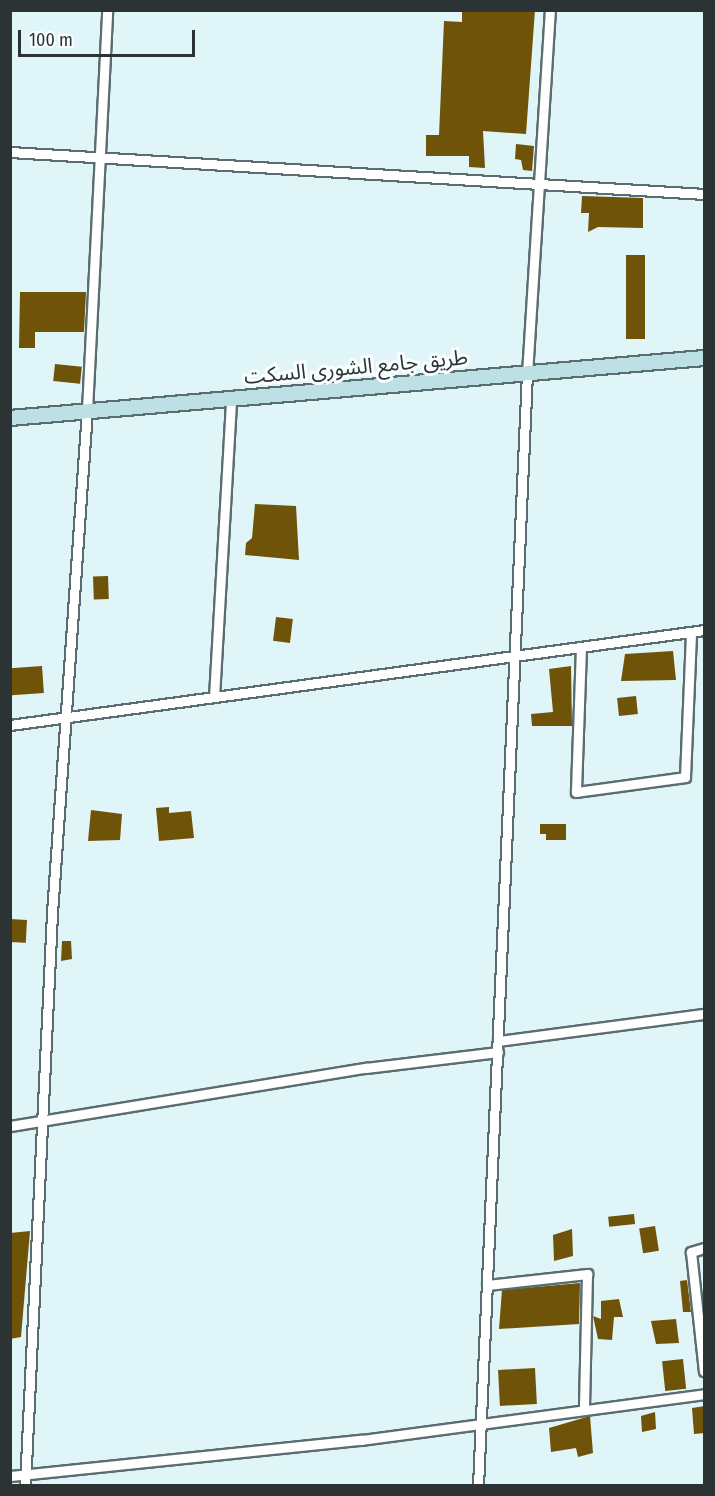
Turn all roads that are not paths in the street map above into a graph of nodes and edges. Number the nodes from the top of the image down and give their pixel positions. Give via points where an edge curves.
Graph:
1 (107, 10) edge
2 (550, 10) edge
3 (10, 152) edge
4 (100, 157) junction
5 (540, 186) junction
6 (705, 194) edge
7 (705, 358) edge
8 (527, 374) junction
9 (231, 398) junction
10 (87, 410) junction
11 (10, 418) edge
12 (705, 630) edge
13 (691, 632) junction
14 (581, 647) junction
15 (515, 656) junction
16 (214, 697) junction
17 (64, 719) junction
18 (10, 725) edge
19 (705, 1014) edge
20 (498, 1041) junction
21 (498, 1052) junction
22 (43, 1121) junction
23 (10, 1126) edge
24 (705, 1248) edge
25 (487, 1285) junction
26 (705, 1371) edge
27 (705, 1394) edge
28 (584, 1408) junction
29 (481, 1421) junction
30 (25, 1474) junction
31 (10, 1476) edge
32 (25, 1485) edge
33 (478, 1485) edge

1 - 4 street
2 - 5 street
3 - 4 street
4 - 5 street
4 - 10 street
5 - 6 street
5 - 8 street
7 - 8 main road, طريق جامع الشورى السكت
8 - 9 main road, طريق جامع الشورى السكت
8 - 15 street
9 - 10 main road, طريق جامع الشورى السكت
9 - 16 street
10 - 11 main road, طريق جامع الشورى السكت
10 - 17 street
12 - 13 street
13 - 14 street
13 - 14 street via 685,777 576,792
14 - 15 street
15 - 16 street
15 - 20 street
16 - 17 street
17 - 18 street
17 - 22 street
19 - 20 street
20 - 21 street
21 - 22 street via 366,1068
21 - 25 street
22 - 23 street
22 - 30 street
24 - 26 street via 691,1252
25 - 28 street via 587,1274
25 - 29 street
27 - 28 street
28 - 29 street
29 - 30 street via 361,1440
29 - 33 street
30 - 31 street
30 - 32 street

